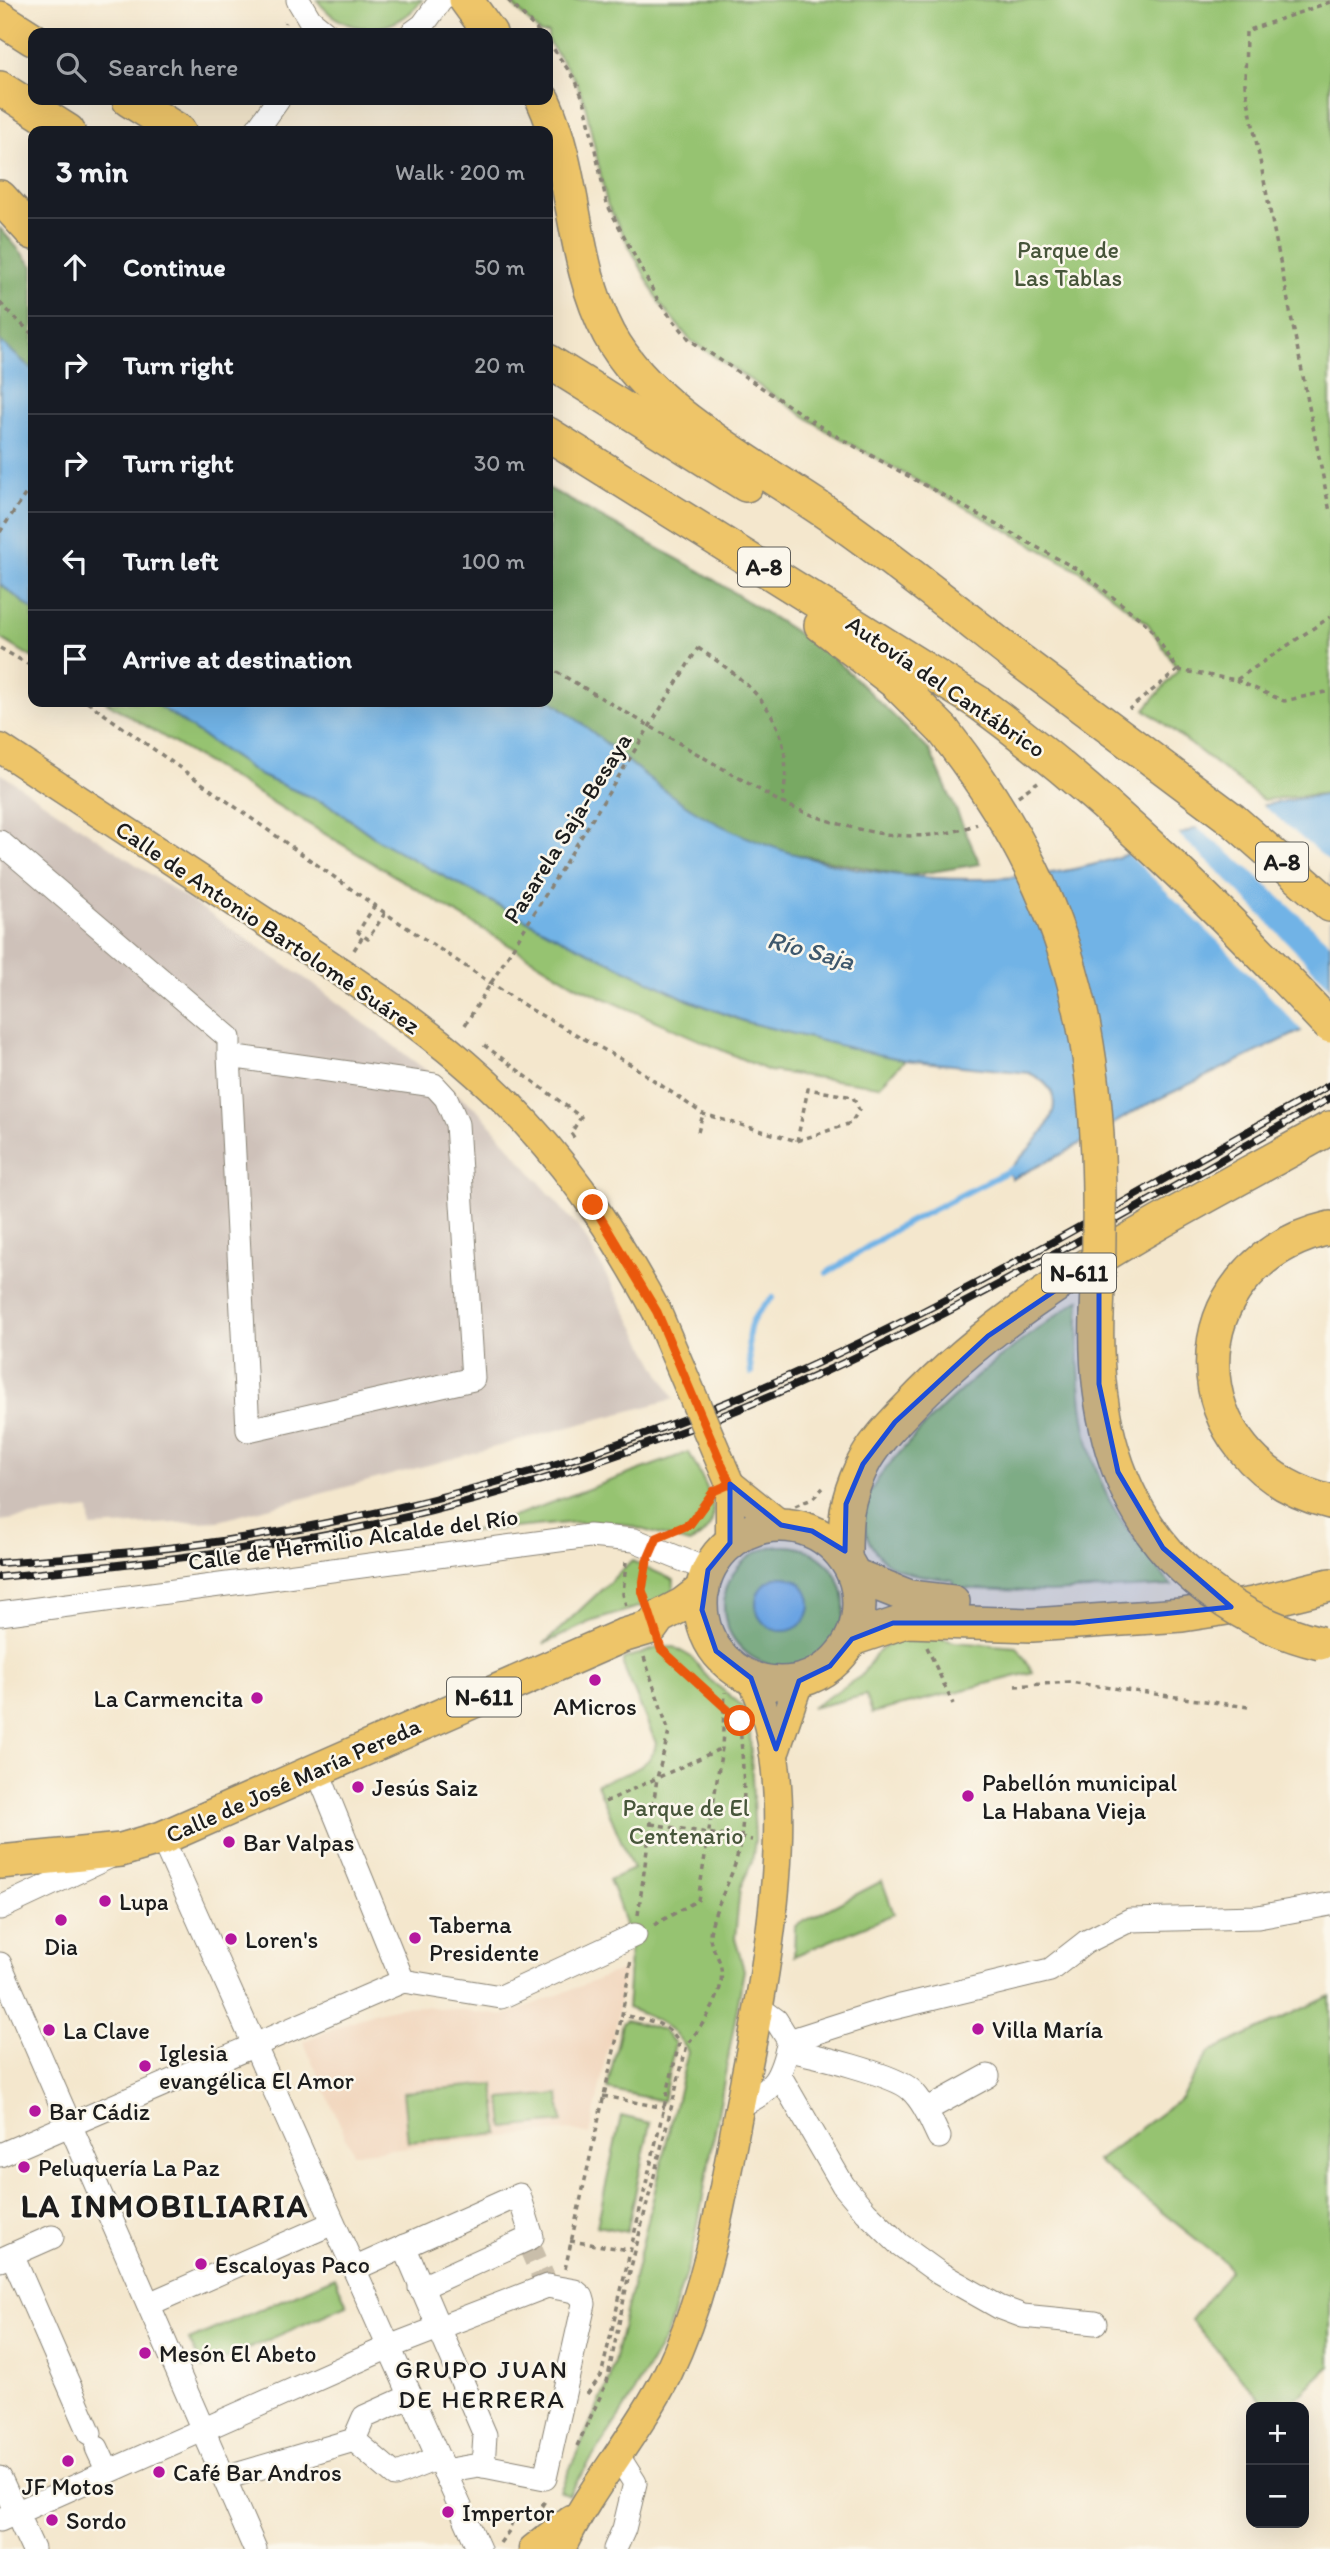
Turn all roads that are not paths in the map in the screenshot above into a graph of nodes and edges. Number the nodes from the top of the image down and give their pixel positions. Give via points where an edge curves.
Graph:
1 (441, 0) edge
2 (466, 0) edge
3 (299, 3) edge
4 (0, 18) edge
5 (296, 28) edge
6 (322, 28) edge
7 (419, 28) edge
8 (486, 28) edge
9 (28, 36) edge
10 (0, 88) edge
11 (138, 105) edge
12 (274, 105) edge
13 (545, 105) edge
14 (60, 126) edge
15 (171, 126) edge
16 (260, 126) edge
17 (552, 126) edge
18 (553, 129) edge
19 (0, 197) edge
20 (28, 228) edge
21 (553, 363) edge
22 (553, 436) edge
23 (553, 443) edge
24 (1022, 662) junction
25 (0, 748) edge
26 (1233, 820) junction
27 (0, 842) edge
28 (1330, 898) edge
29 (1330, 905) edge
30 (1330, 1026) edge
31 (229, 1056) junction
32 (1330, 1128) edge
33 (1330, 1228) edge
34 (863, 1464) junction
35 (726, 1473) junction
36 (1330, 1502) edge
37 (790, 1519) junction
38 (730, 1543) junction
39 (1330, 1565) edge
40 (849, 1567) junction
41 (705, 1580) junction
42 (1330, 1585) edge
43 (0, 1614) edge
44 (647, 1639) junction
45 (852, 1639) junction
46 (710, 1641) junction
47 (1325, 1645) edge
48 (799, 1681) junction
49 (738, 1685) junction
50 (776, 1749) junction
51 (317, 1770) junction
52 (162, 1838) junction
53 (121, 1850) junction
54 (0, 1862) edge
55 (1330, 1904) edge
56 (0, 1908) edge
57 (635, 1935) road end
58 (0, 1964) edge
59 (403, 1981) junction
60 (761, 2009) junction
61 (254, 2045) junction
62 (788, 2045) junction
63 (780, 2076) junction
64 (988, 2076) dead end
65 (740, 2105) junction
66 (926, 2110) junction
67 (68, 2123) junction
68 (939, 2137) dead end
69 (0, 2155) edge
70 (333, 2223) junction
71 (52, 2237) dead end
72 (404, 2246) junction
73 (6, 2258) edge
74 (354, 2269) junction
75 (420, 2288) junction
76 (149, 2304) junction
77 (1096, 2323) dead end
78 (437, 2328) junction
79 (389, 2347) junction
80 (411, 2396) junction
81 (204, 2430) junction
82 (354, 2440) junction
83 (618, 2456) junction
84 (441, 2464) junction
85 (483, 2466) junction
86 (108, 2472) junction
87 (0, 2478) edge
88 (225, 2478) junction
89 (578, 2512) junction
90 (8, 2517) edge
91 (526, 2535) edge
92 (484, 2544) edge
93 (33, 2549) edge
94 (254, 2549) edge
95 (561, 2549) edge
96 (615, 2549) edge

1 - 7 street
2 - 8 highway
3 - 5 street
3 - 6 street
4 - 9 highway
10 - 14 highway
11 - 15 highway
12 - 16 street
13 - 17 highway
18 - 24 highway via 587,281 608,332 638,377 732,450 890,559
19 - 20 highway
21 - 24 highway, A-8
22 - 30 highway, Autovía del Cantábrico / A-8, bridge via 979,703 1149,841
23 - 47 highway, bridge via 796,607 896,683 943,730 988,792 1032,867 1059,933 1090,1054 1098,1133 1099,1384 1112,1453 1135,1506 1194,1580 1237,1611 1279,1631
24 - 26 highway, A-8, bridge
25 - 35 main road, Calle de Antonio Bartolomé Suárez, bridge via 397,1008 527,1123 585,1194 626,1255 657,1312
26 - 28 highway
26 - 29 highway, A-8
27 - 31 street via 229,1038
31 - 31 street via 248,1430 473,1379 457,1124 446,1098 434,1085
32 - 34 highway, N-611 via 1125,1245 1009,1320 929,1387
33 - 36 highway via 1273,1252 1236,1284 1219,1322 1213,1376 1226,1422 1254,1460 1295,1489
34 - 37 highway, N-611 via 831,1497
34 - 40 highway, N-611 via 846,1504
35 - 37 main road, Calle de Antonio Bartolomé Suárez
35 - 38 main road, Calle de Antonio Bartolomé Suárez
37 - 38 highway, N-611 via 750,1531
37 - 40 highway via 827,1540
38 - 41 highway, N-611
39 - 40 highway via 1236,1587 1080,1604 910,1597
40 - 45 highway, N-611 via 860,1607
41 - 43 street, Calle de Hermilio Alcalde del Río via 653,1548 621,1537 578,1537
41 - 44 highway, Calle de José María Pereda / N-611 via 682,1605 660,1616
41 - 46 highway via 703,1621
42 - 45 highway via 1182,1615 1031,1625 906,1621
44 - 46 highway via 663,1632
44 - 51 highway, Calle de José María Pereda / N-611 via 622,1636
45 - 48 highway, N-611 via 830,1666
46 - 49 highway via 732,1667
48 - 49 highway, N-611
48 - 50 main road
49 - 50 main road via 765,1704
50 - 60 main road via 777,1850
51 - 52 highway, Calle de José María Pereda / N-611
51 - 59 street
52 - 53 highway, Calle de José María Pereda / N-611
52 - 61 street
53 - 54 highway, Calle de José María Pereda / N-611
53 - 56 street
55 - 62 street via 1258,1917 1130,1920 1086,1942 1050,1970 889,2009
57 - 59 street via 501,1997
58 - 67 street
59 - 61 street
60 - 62 street via 776,2020
60 - 65 main road
61 - 67 street
61 - 70 street
62 - 63 street
62 - 66 street via 905,2085
63 - 65 street via 760,2097
63 - 77 street via 844,2185 899,2244 999,2307 1023,2316
64 - 66 street
65 - 83 main road via 711,2260 695,2308 668,2373
66 - 68 street
67 - 69 street
67 - 76 street
70 - 74 street
70 - 76 street
71 - 73 street
72 - 74 street
72 - 75 street
72 - 75 street via 519,2194 532,2237
73 - 86 street
74 - 79 street
75 - 78 street
76 - 81 street
78 - 79 street
78 - 85 street via 485,2435
78 - 85 street via 547,2286 582,2297 550,2487
79 - 80 street
79 - 81 street
80 - 82 street via 364,2417
80 - 84 street
81 - 86 street
81 - 88 street
82 - 84 street via 395,2475
82 - 88 street
83 - 89 main road
83 - 96 street via 635,2483
84 - 85 street
84 - 92 street
86 - 90 street
87 - 90 street
88 - 94 street
89 - 91 main road
89 - 95 main road
90 - 93 street

